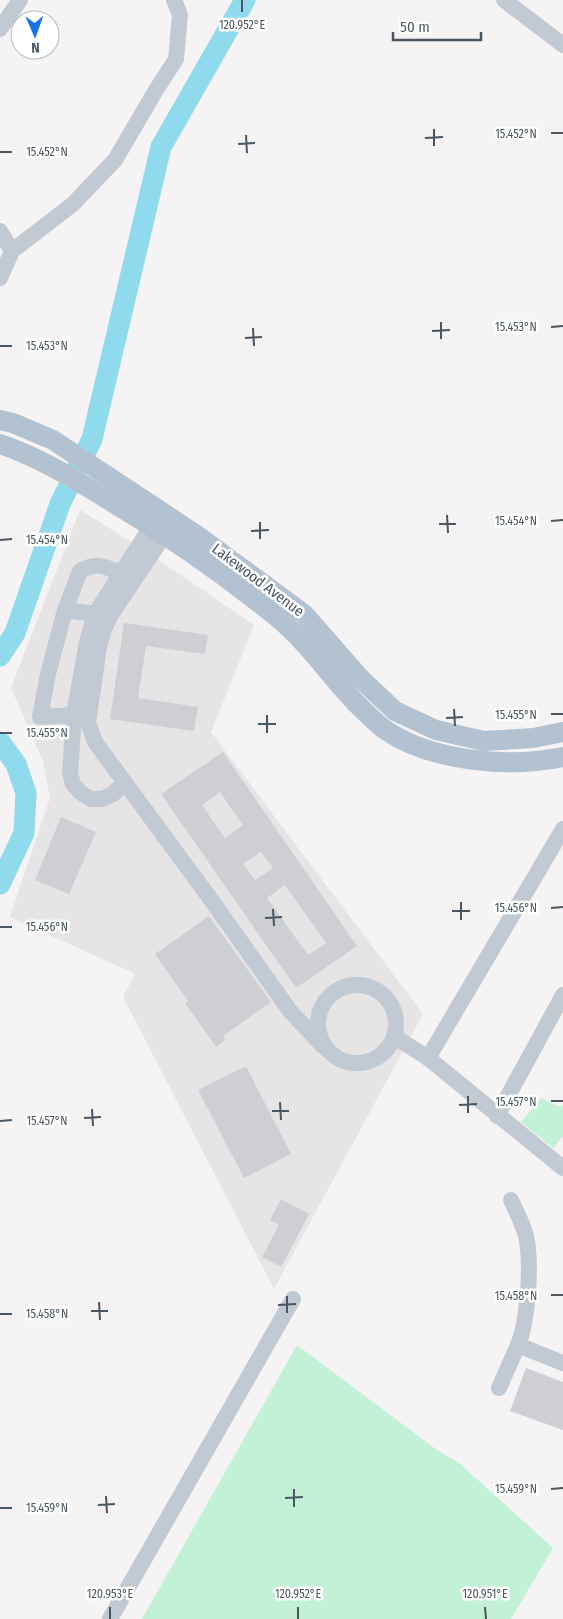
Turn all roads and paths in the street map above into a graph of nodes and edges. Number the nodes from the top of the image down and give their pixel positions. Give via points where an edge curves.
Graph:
1 (20, 0) edge
2 (174, 0) edge
3 (504, 0) edge
4 (0, 29) edge
5 (563, 45) edge
6 (0, 231) edge
7 (12, 251) junction
8 (0, 278) edge
9 (0, 420) edge
10 (0, 444) edge
11 (94, 479) junction
12 (158, 530) junction
13 (120, 573) junction
14 (65, 610) junction
15 (95, 614) junction
16 (74, 715) junction
17 (563, 732) edge
18 (563, 757) edge
19 (124, 783) junction
20 (563, 828) edge
21 (563, 995) edge
22 (322, 1006) junction
23 (290, 1011) junction
24 (395, 1037) junction
25 (323, 1046) junction
26 (428, 1058) junction
27 (497, 1116) junction
28 (563, 1168) edge
29 (511, 1200) dead end
30 (292, 1299) dead end
31 (518, 1345) junction
32 (563, 1363) edge
33 (499, 1388) dead end
34 (110, 1619) edge

1 - 4 street
2 - 7 street via 180,15 176,59 115,160 73,204
3 - 5 street
6 - 7 street
7 - 8 street
9 - 11 main road, Lakewood Avenue via 52,440
10 - 11 main road, Lakewood Avenue
11 - 12 main road, Lakewood Avenue
11 - 17 main road, Lakewood Avenue via 198,536 304,614 395,712 436,730 484,741 533,738
12 - 13 street
12 - 18 main road, Lakewood Avenue via 279,618 315,654 356,704 384,729 410,743 445,755 477,761 533,762
12 - 19 street via 104,630 88,723 95,742
13 - 14 street via 91,565 80,571
13 - 15 street
14 - 15 street
14 - 16 street via 40,717
15 - 16 street
16 - 19 street via 70,773 73,784 91,799 102,799
19 - 23 street
20 - 26 street
21 - 27 street
22 - 23 street
22 - 24 street via 331,994 344,987 372,988 385,996 393,1008
22 - 25 street via 317,1019
23 - 25 street
24 - 25 street via 380,1057 355,1064 332,1055
24 - 26 street
26 - 27 street
27 - 28 street
29 - 31 street via 528,1248 527,1306
30 - 34 street
31 - 32 street
31 - 33 street

